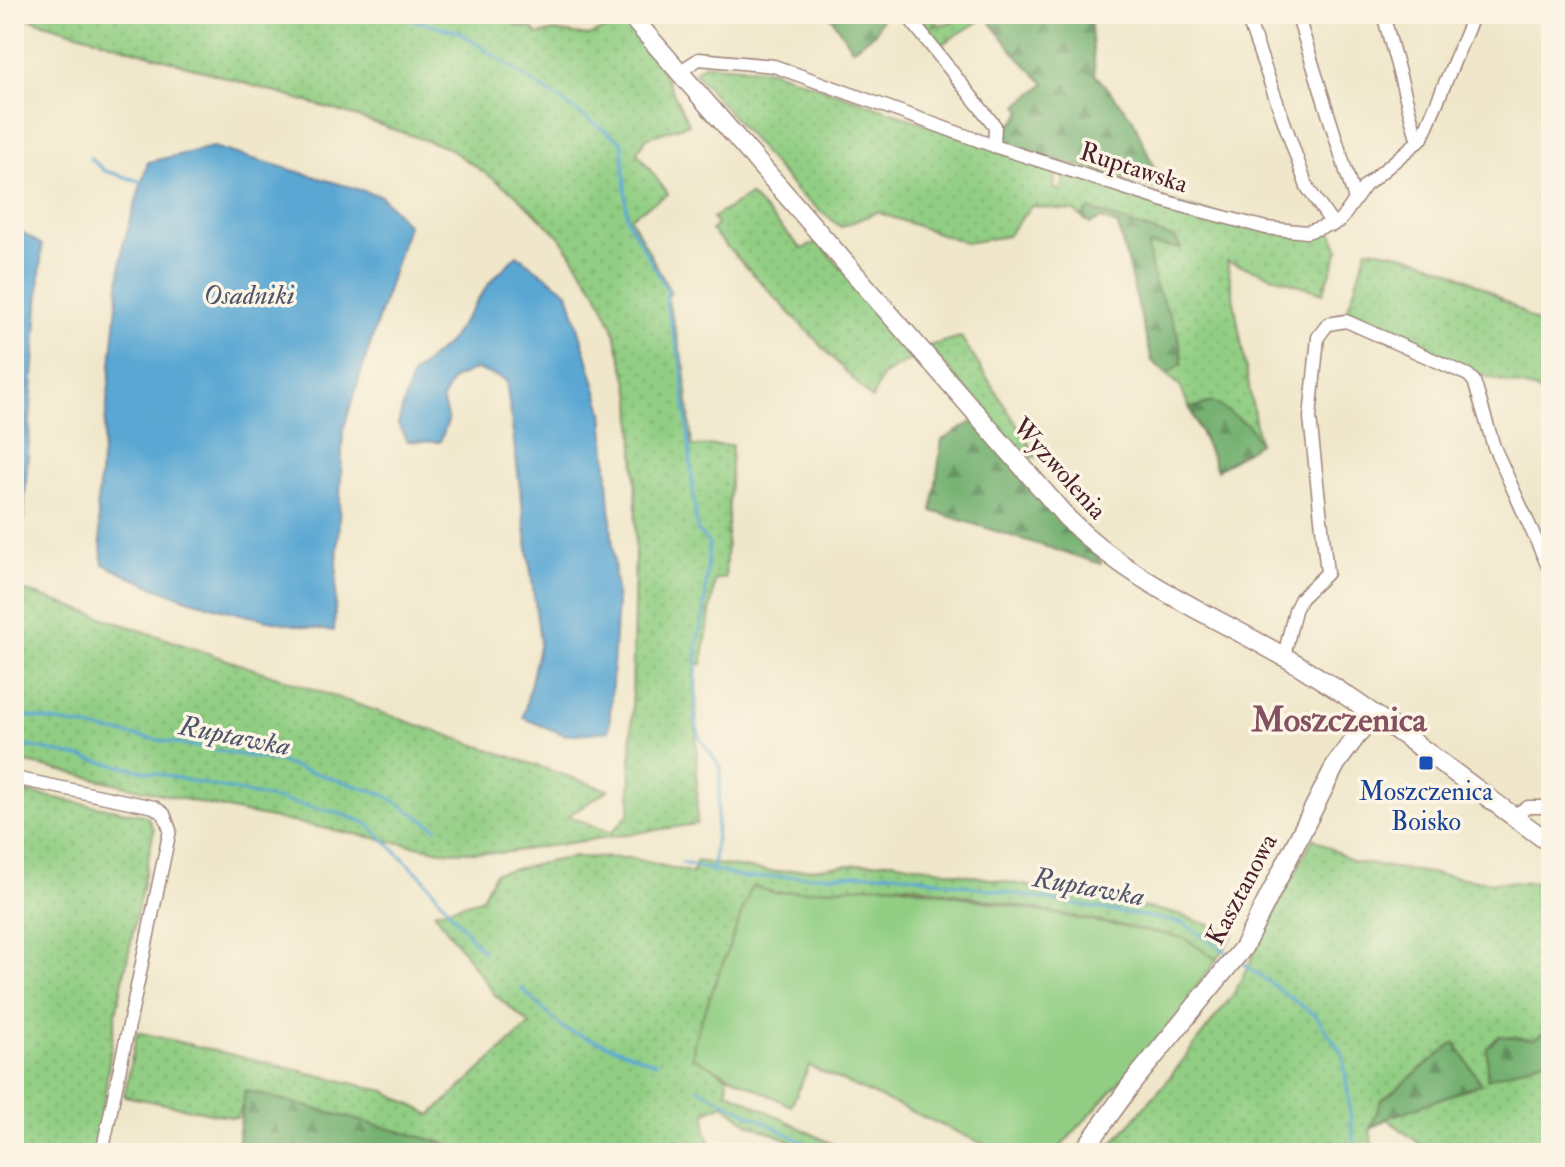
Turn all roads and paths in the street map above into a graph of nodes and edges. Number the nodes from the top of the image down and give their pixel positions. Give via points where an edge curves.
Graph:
1 (629, 14) edge
2 (906, 14) edge
3 (1246, 14) edge
4 (1297, 14) edge
5 (1383, 14) edge
6 (1474, 14) edge
7 (679, 72) junction
8 (1418, 142) junction
9 (994, 146) junction
10 (1355, 200) junction
11 (1333, 225) junction
12 (1551, 573) edge
13 (1284, 656) junction
14 (1371, 716) junction
15 (14, 778) edge
16 (1551, 807) edge
17 (1512, 816) junction
18 (1551, 844) edge
19 (102, 1153) edge
20 (1082, 1153) edge

1 - 7 street, Wyzwolenia
2 - 9 street via 995,126
3 - 11 street via 1307,187
4 - 10 street
5 - 8 street
6 - 8 street
7 - 9 street, Ruptawska via 699,59 774,66
7 - 13 street, Wyzwolenia via 1081,532 1123,568
8 - 10 street via 1376,174
9 - 11 street, Ruptawska via 1228,219 1293,232
10 - 11 street
12 - 13 street via 1494,447 1474,381 1346,321 1328,324 1318,337 1310,418 1327,573 1301,598
13 - 14 street, Wyzwolenia
14 - 17 street, Wyzwolenia
14 - 20 street, Kasztanowa via 1336,764 1243,948
15 - 19 street via 154,807 170,830
16 - 17 street via 1528,807
17 - 18 street, Wyzwolenia

